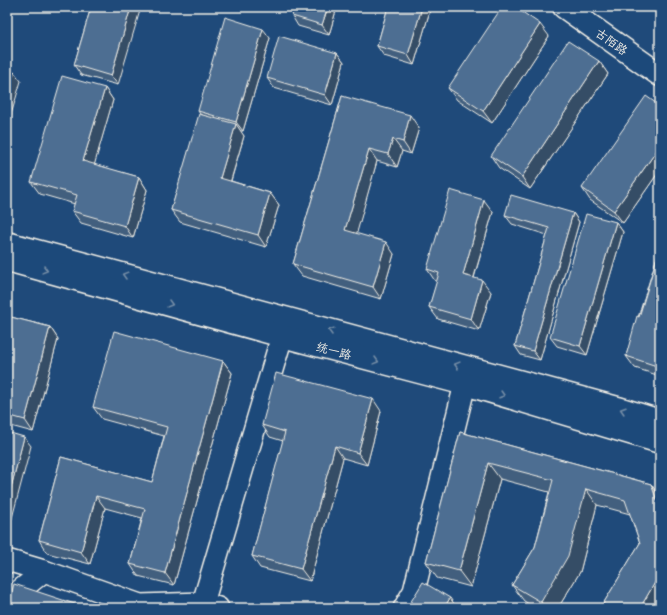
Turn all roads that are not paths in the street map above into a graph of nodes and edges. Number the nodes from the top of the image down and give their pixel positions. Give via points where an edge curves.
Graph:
1 (564, 7) edge
2 (660, 75) edge
3 (7, 243) edge
4 (7, 260) edge
5 (282, 336) junction
6 (465, 384) junction
7 (660, 421) edge
8 (660, 442) edge
9 (7, 560) edge
10 (44, 571) junction
11 (7, 601) edge
12 (211, 606) edge
13 (404, 608) edge

1 - 2 main road, 古陌路
7 -> 3 main road, 统一路
4 -> 5 main road, 统一路
5 -> 6 main road, 统一路
5 - 12 street
6 -> 8 main road, 统一路
6 - 13 street via 414,590
9 - 10 street
10 - 11 street
10 - 12 street via 140,605

